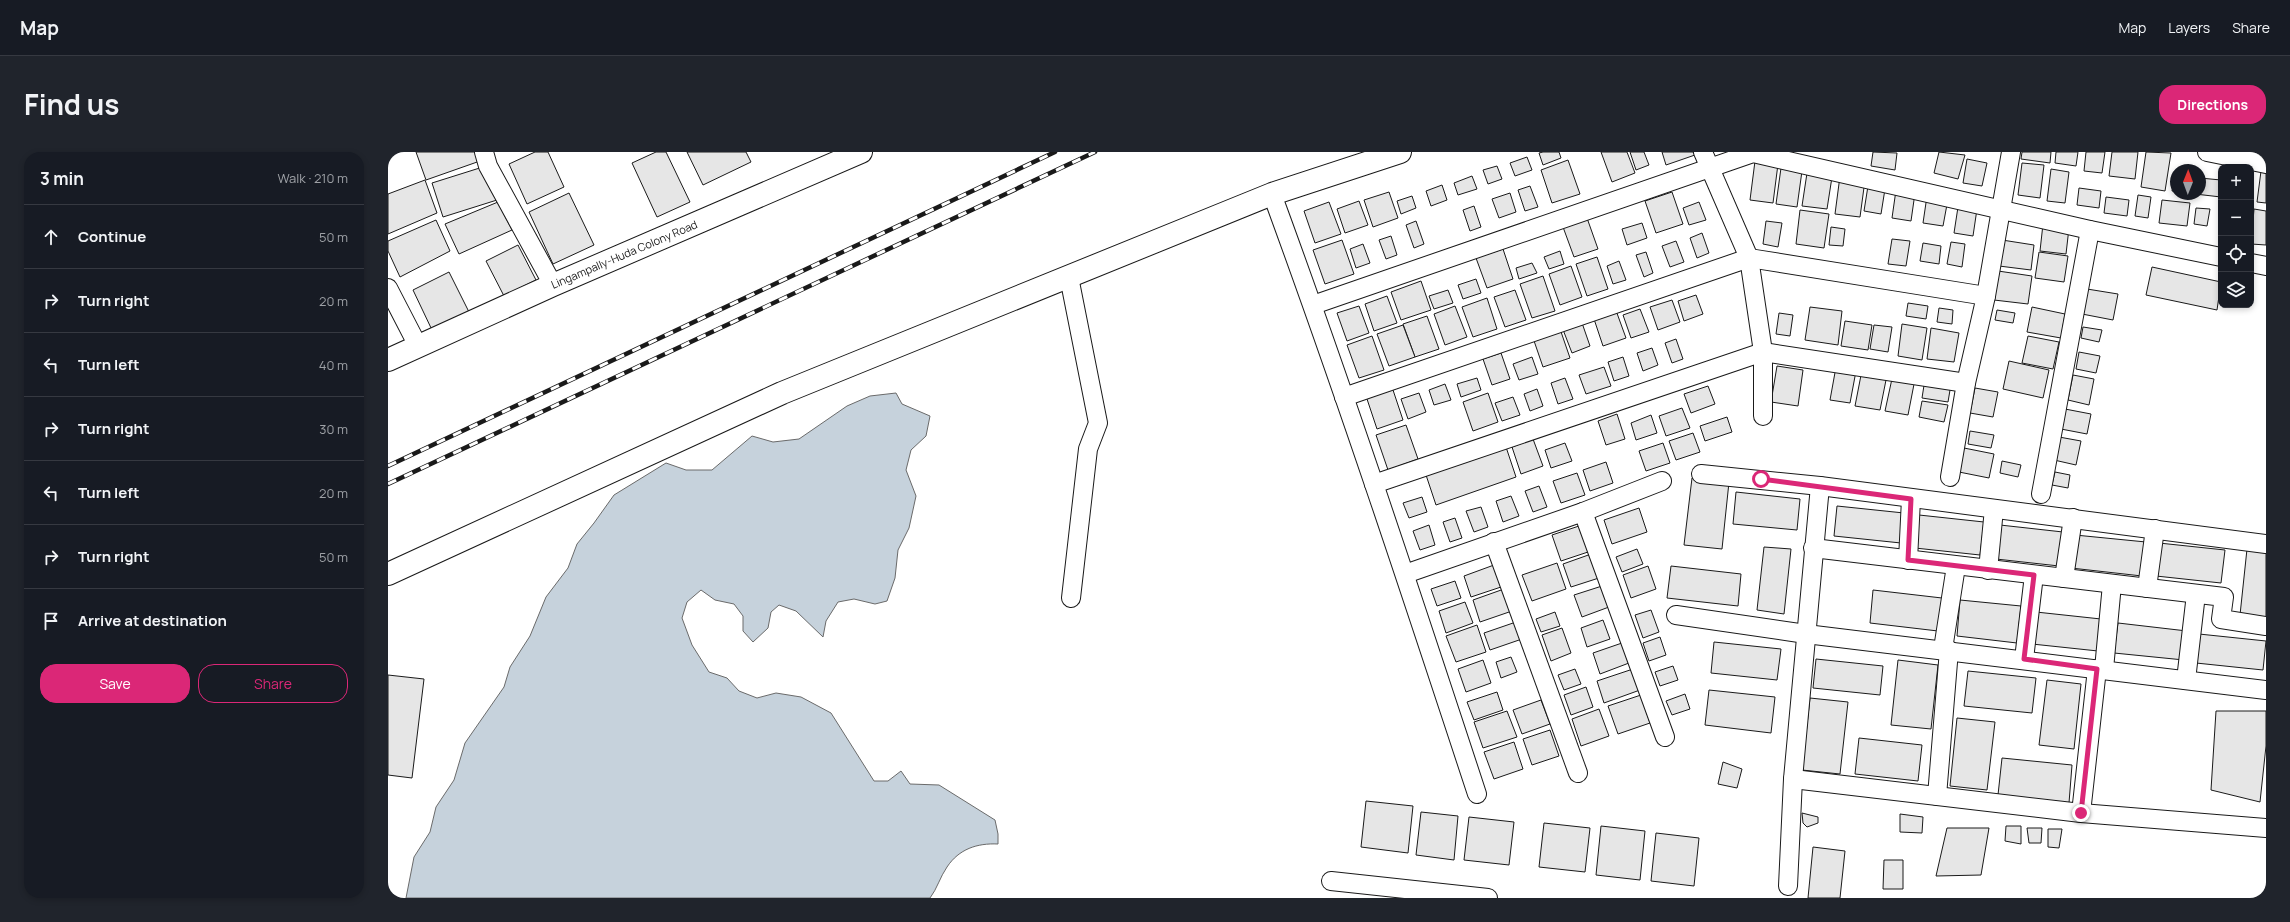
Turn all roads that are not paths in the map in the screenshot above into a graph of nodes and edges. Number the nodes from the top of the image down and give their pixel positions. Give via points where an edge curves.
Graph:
1 (484, 152) edge
2 (861, 152) edge
3 (1400, 152) edge
4 (1703, 152) edge
5 (2011, 152) edge
6 (2207, 152) edge
7 (2266, 164) edge
8 (1710, 169) junction
9 (1272, 194) junction
10 (2002, 209) junction
11 (2090, 230) junction
12 (2218, 256) edge
13 (1749, 258) junction
14 (2254, 264) edge
15 (2266, 266) edge
16 (1069, 276) junction
17 (553, 285) junction
18 (388, 288) edge
19 (1986, 296) junction
20 (1313, 305) junction
21 (418, 346) junction
22 (1763, 352) junction
23 (388, 360) edge
24 (1966, 383) junction
25 (1344, 397) junction
26 (1763, 416) dead end
27 (1702, 474) dead end
28 (1950, 477) dead end
29 (1662, 481) dead end
30 (1374, 484) junction
31 (1820, 486) junction
32 (2041, 494) dead end
33 (1911, 499) junction
34 (1994, 509) junction
35 (1583, 512) junction
36 (2073, 518) junction
37 (2155, 529) junction
38 (1494, 542) junction
39 (2266, 544) edge
40 (1814, 548) junction
41 (1908, 560) junction
42 (1956, 566) junction
43 (1988, 570) junction
44 (388, 574) edge
45 (1405, 574) junction
46 (2034, 575) junction
47 (2064, 578) junction
48 (2112, 584) junction
49 (2147, 588) junction
50 (2196, 594) junction
51 (1071, 598) dead end
52 (1676, 615) dead end
53 (2266, 626) edge
54 (1806, 634) junction
55 (1946, 649) junction
56 (2024, 659) junction
57 (2100, 669) junction
58 (2186, 680) junction
59 (2266, 690) edge
60 (1665, 737) dead end
61 (1578, 773) dead end
62 (1793, 779) junction
63 (1477, 794) dead end
64 (1937, 796) junction
65 (2081, 813) junction
66 (2266, 828) edge
67 (1331, 881) dead end
68 (1788, 886) dead end
69 (1488, 898) edge

1 - 17 street via 488,166
2 - 17 street, Lingampally-Huda Colony Road
3 - 9 street
4 - 8 street
5 - 10 street
6 - 7 street
8 - 10 street via 1753,153
8 - 13 street
8 - 20 street
9 - 16 street
9 - 20 street
10 - 11 street
10 - 19 street
11 - 12 street
11 - 32 street
13 - 19 street
13 - 22 street
13 - 25 street
14 - 15 street
16 - 44 street via 782,393
16 - 51 street via 1098,423 1088,449
17 - 21 street, Lingampally-Huda Colony Road
18 - 21 street
19 - 24 street
20 - 25 street
21 - 23 street, Lingampally-Huda Colony Road
22 - 24 street
22 - 26 street
22 - 30 street
24 - 28 street
25 - 30 street
27 - 31 street
29 - 35 street
30 - 45 street
31 - 33 street
31 - 40 street
33 - 34 street
33 - 41 street
34 - 36 street
34 - 43 street
35 - 38 street
35 - 60 street
36 - 37 street
36 - 47 street
37 - 39 street
37 - 49 street
38 - 45 street
38 - 61 street
40 - 41 street
40 - 54 street
41 - 42 street
42 - 43 street
42 - 55 street
43 - 46 street
45 - 63 street
46 - 47 street
46 - 56 street
47 - 48 street
48 - 49 street
48 - 57 street
49 - 50 street
50 - 53 street via 2224,597 2221,619
50 - 58 street
52 - 54 street
54 - 55 street
54 - 62 street
55 - 56 street
55 - 64 street
56 - 57 street
57 - 58 street
57 - 65 street
58 - 59 street
62 - 64 street
62 - 68 street
64 - 65 street
65 - 66 street
67 - 69 street

